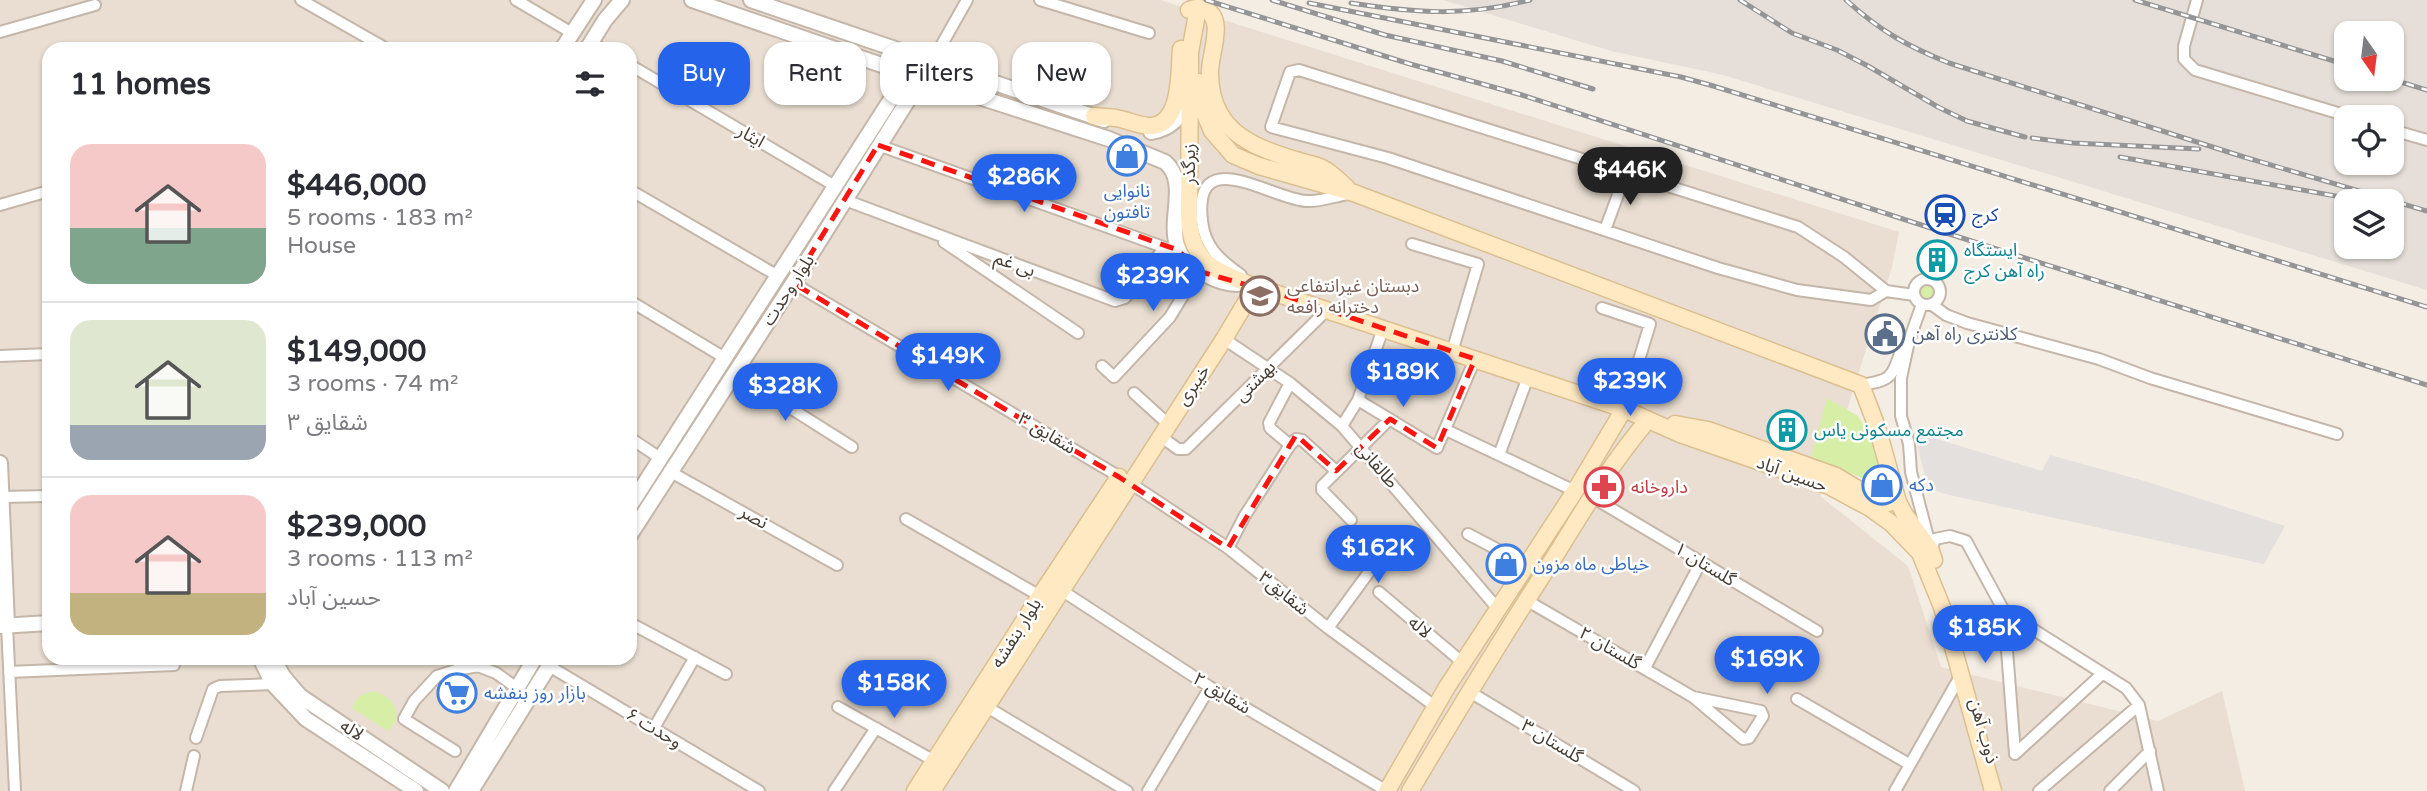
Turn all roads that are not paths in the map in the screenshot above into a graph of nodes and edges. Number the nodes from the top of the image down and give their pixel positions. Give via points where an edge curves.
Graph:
1 (301, 0) edge
2 (516, 0) edge
3 (594, 0) edge
4 (622, 0) edge
5 (692, 0) edge
6 (751, 0) edge
7 (967, 0) edge
8 (1040, 0) edge
9 (2197, 0) edge
10 (95, 5) dead end
11 (1201, 15) dead end
12 (0, 32) edge
13 (572, 33) junction
14 (1149, 33) dead end
15 (375, 42) edge
16 (566, 42) edge
17 (596, 42) edge
18 (938, 42) edge
19 (880, 44) edge
20 (880, 65) edge
21 (637, 69) edge
22 (998, 84) edge
23 (1195, 99) junction
24 (998, 103) edge
25 (896, 105) edge
26 (898, 105) edge
27 (1065, 106) junction
28 (2334, 112) edge
29 (1094, 116) junction
30 (1059, 122) junction
31 (2404, 133) edge
32 (2427, 140) edge
33 (878, 145) junction
34 (1626, 173) junction
35 (835, 186) junction
36 (42, 193) edge
37 (637, 194) edge
38 (1354, 194) junction
39 (845, 200) junction
40 (0, 205) edge
41 (1605, 230) junction
42 (930, 232) junction
43 (1412, 244) dead end
44 (1171, 249) junction
45 (1198, 271) junction
46 (778, 276) junction
47 (793, 283) junction
48 (1255, 287) junction
49 (1886, 291) junction
50 (1921, 301) junction
51 (637, 305) edge
52 (1602, 308) dead end
53 (1327, 310) junction
54 (1383, 329) junction
55 (1078, 333) dead end
56 (1224, 339) junction
57 (1433, 345) junction
58 (1452, 352) junction
59 (42, 354) edge
60 (0, 356) edge
61 (725, 358) junction
62 (1475, 359) junction
63 (1102, 366) dead end
64 (1268, 368) junction
65 (735, 373) junction
66 (1528, 377) junction
67 (1290, 383) junction
68 (1861, 385) junction
69 (1408, 387) dead end
70 (1134, 393) dead end
71 (1358, 400) junction
72 (1623, 409) junction
73 (1390, 419) junction
74 (1648, 420) junction
75 (1342, 426) junction
76 (1164, 430) junction
77 (1446, 430) junction
78 (1608, 433) junction
79 (2337, 434) dead end
80 (637, 443) edge
81 (679, 443) junction
82 (1627, 444) junction
83 (1290, 445) junction
84 (1360, 446) junction
85 (852, 447) dead end
86 (1499, 455) junction
87 (660, 458) junction
88 (0, 463) edge
89 (669, 471) junction
90 (1336, 471) junction
91 (1125, 480) junction
92 (1894, 485) junction
93 (1575, 491) junction
94 (637, 495) edge
95 (42, 496) edge
96 (1592, 496) junction
97 (2, 497) junction
98 (906, 519) dead end
99 (1351, 520) dead end
100 (637, 524) edge
101 (1468, 534) dead end
102 (1084, 543) junction
103 (1228, 548) junction
104 (1343, 549) dead end
105 (1926, 552) junction
106 (1701, 562) junction
107 (837, 565) dead end
108 (1527, 565) junction
109 (1061, 590) junction
110 (1378, 592) dead end
111 (1040, 596) junction
112 (1526, 600) junction
113 (1498, 609) junction
114 (2004, 611) junction
115 (42, 624) edge
116 (637, 626) edge
117 (1328, 628) junction
118 (2, 629) edge
119 (1817, 631) dead end
120 (695, 657) junction
121 (1462, 663) junction
122 (174, 665) dead end
123 (264, 665) edge
124 (277, 665) edge
125 (532, 665) edge
126 (550, 665) edge
127 (557, 665) edge
128 (1645, 668) junction
129 (9, 672) junction
130 (1964, 672) junction
131 (726, 674) dead end
132 (2102, 674) junction
133 (273, 684) junction
134 (1210, 687) junction
135 (1447, 687) junction
136 (517, 688) junction
137 (1467, 696) junction
138 (1693, 697) junction
139 (1797, 699) dead end
140 (1437, 704) junction
141 (2139, 705) junction
142 (838, 707) dead end
143 (986, 707) junction
144 (1455, 715) junction
145 (654, 728) junction
146 (876, 728) junction
147 (196, 738) dead end
148 (455, 751) dead end
149 (2150, 751) junction
150 (194, 756) dead end
151 (941, 764) junction
152 (1909, 764) junction
153 (15, 791) edge
154 (186, 791) edge
155 (416, 791) edge
156 (442, 791) edge
157 (456, 791) edge
158 (471, 791) edge
159 (759, 791) edge
160 (834, 791) edge
161 (915, 791) edge
162 (932, 791) edge
163 (1127, 791) edge
164 (1148, 791) edge
165 (1387, 791) edge
166 (1410, 791) edge
167 (1634, 791) edge
168 (1895, 791) edge
169 (1993, 791) edge
170 (2001, 791) edge
171 (2039, 791) edge
172 (2110, 791) edge
173 (2158, 791) edge

1 - 15 street
2 - 13 street
3 - 13 street
4 - 17 street
5 - 20 street
6 - 19 street
7 - 18 street
8 - 14 street
9 - 28 street via 2184,46 2184,59 2195,70
10 - 12 street
11 - 23 main road, زیرگذر via 1190,51
13 - 16 street
21 - 35 street, ایثار
22 - 27 street
23 - 29 street via 1168,128 1153,132 1133,131
23 - 38 main road via 1212,131 1233,155
23 - 48 main road, زیرگذر via 1189,219 1193,244 1210,267
24 - 30 street
25 - 35 street, بلوار وحدت
26 - 33 street, بلوار وحدت
27 - 29 street
27 - 30 street
29 - 38 main road via 1151,126 1162,123 1176,99 1185,20 1189,10 1203,8 1211,13 1216,26 1212,93 1228,125 1249,142 1322,168
30 - 44 street via 1151,154 1172,167
31 - 32 street
33 - 39 street, بلوار وحدت
33 - 44 street
34 - 41 street
34 - 41 street via 1299,70 1290,72 1271,127 1388,158
34 - 49 street via 1798,227
35 - 46 street, بلوار وحدت
36 - 40 street
37 - 46 street
38 - 48 street via 1306,201 1230,178 1215,179 1207,187 1202,216 1207,244
38 - 68 main road
39 - 42 street, بی غم
39 - 47 street, بلوار وحدت
41 - 49 street via 1797,290 1871,300
42 - 44 street, بی غم via 1115,301 1125,298
42 - 55 street
43 - 58 street via 1478,264
44 - 45 street
45 - 48 street
45 - 63 street via 1170,317 1114,377
46 - 61 street, بلوار وحدت
47 - 65 street, بلوار وحدت
47 - 91 street, شقایق ۳
48 - 53 main road, حسین آباد
48 - 56 main road, خیبری
49 - 50 street
50 - 68 street via 1893,374 1881,382
50 - 79 street via 1967,323
50 - 105 street via 1901,378 1901,416
51 - 61 street
52 - 72 street via 1650,324
53 - 54 main road, حسین آباد
53 - 64 street, بهشتی
54 - 57 main road, حسین آباد
54 - 71 street
56 - 64 street, طالقانی
56 - 76 main road, خیبری
57 - 58 main road, حسین آباد
57 - 69 street
58 - 62 main road, حسین آباد
59 - 60 street
61 - 81 street, بلوار وحدت
62 - 66 main road, حسین آباد
62 - 77 street
64 - 67 street, طالقانی
64 - 76 street, بهشتی via 1186,449 1181,450
65 - 81 street, بلوار وحدت
65 - 85 street
66 - 72 main road, حسین آباد
66 - 86 street
67 - 75 street, طالقانی
67 - 83 street via 1269,426
68 - 92 main road
70 - 76 street
71 - 73 street
71 - 75 street
72 - 74 main road, حسین آباد
72 - 78 main road
73 - 77 street via 1437,448
73 - 84 street
74 - 82 main road
74 - 92 main road, حسین آباد via 1709,430 1836,476 1878,501 1889,503
74 - 105 main road, حسین آباد via 1829,486 1870,508
75 - 84 street, طالقانی
76 - 91 main road, خیبری
77 - 86 street
78 - 82 main road via 1624,436
78 - 93 main road
80 - 87 street
81 - 87 street, بلوار وحدت
81 - 89 street, بلوار وحدت
82 - 96 main road
83 - 90 street via 1302,440
83 - 103 street
84 - 90 street
84 - 113 street, طالقانی
86 - 93 street
87 - 94 street, بلوار وحدت
88 - 97 street
89 - 100 street, بلوار وحدت
89 - 107 street, نصر
90 - 99 street via 1321,488
91 - 102 main road, بلوار بنفشه
91 - 103 street, شقایق۳
92 - 105 main road via 1898,502
93 - 108 main road
95 - 97 street
96 - 106 street, گلستان ۱
96 - 112 main road
97 - 118 street
98 - 111 street
101 - 108 street
102 - 109 main road, بلوار بنفشه
102 - 111 main road, بلوار بنفشه
103 - 117 street, شقایق۳
104 - 117 street via 1368,572
105 - 114 street via 1935,539 1950,536 1966,541
105 - 130 main road, ذوب آهن
106 - 119 street, گلستان ۱
106 - 128 street
108 - 113 main road
109 - 134 street, شقایق ۲
109 - 143 main road, بلوار بنفشه
110 - 121 street, لاله
111 - 151 main road, بلوار بنفشه
112 - 128 street, گلستان ۲
112 - 137 main road
113 - 121 main road
114 - 132 street
114 - 132 street via 2015,754
115 - 118 street
116 - 120 street
117 - 140 street, شقایق۳
118 - 129 street
120 - 131 street
120 - 145 street
121 - 135 main road
122 - 129 street
123 - 133 street, لاله
124 - 156 street, لاله via 300,696
125 - 136 street
126 - 158 street
127 - 145 street, وحدت ۶
128 - 138 street, گلستان ۲
129 - 153 street
130 - 152 street
130 - 169 main road, ذوب آهن
130 - 170 main road, ذوب آهن
132 - 141 street via 2126,688
133 - 147 street via 214,689
133 - 155 street, لاله via 306,719
134 - 164 street
134 - 165 street, شقایق ۲
135 - 137 main road via 1454,699
135 - 140 main road
136 - 148 street via 478,666 437,676 404,719
136 - 157 street
137 - 144 main road
137 - 167 street, گلستان ۳
138 - 138 street, گلستان ۲ via 1743,739 1749,738 1763,716 1761,710
139 - 152 street
140 - 144 main road via 1446,703
140 - 165 main road
141 - 149 street
141 - 171 street
142 - 146 street
143 - 151 main road, بلوار بنفشه
143 - 163 street
144 - 166 main road
145 - 159 street, وحدت ۶
146 - 151 street
146 - 160 street
149 - 172 street
149 - 173 street
150 - 154 street
151 - 161 main road, بلوار بنفشه
151 - 162 main road, بلوار بنفشه
152 - 168 street

